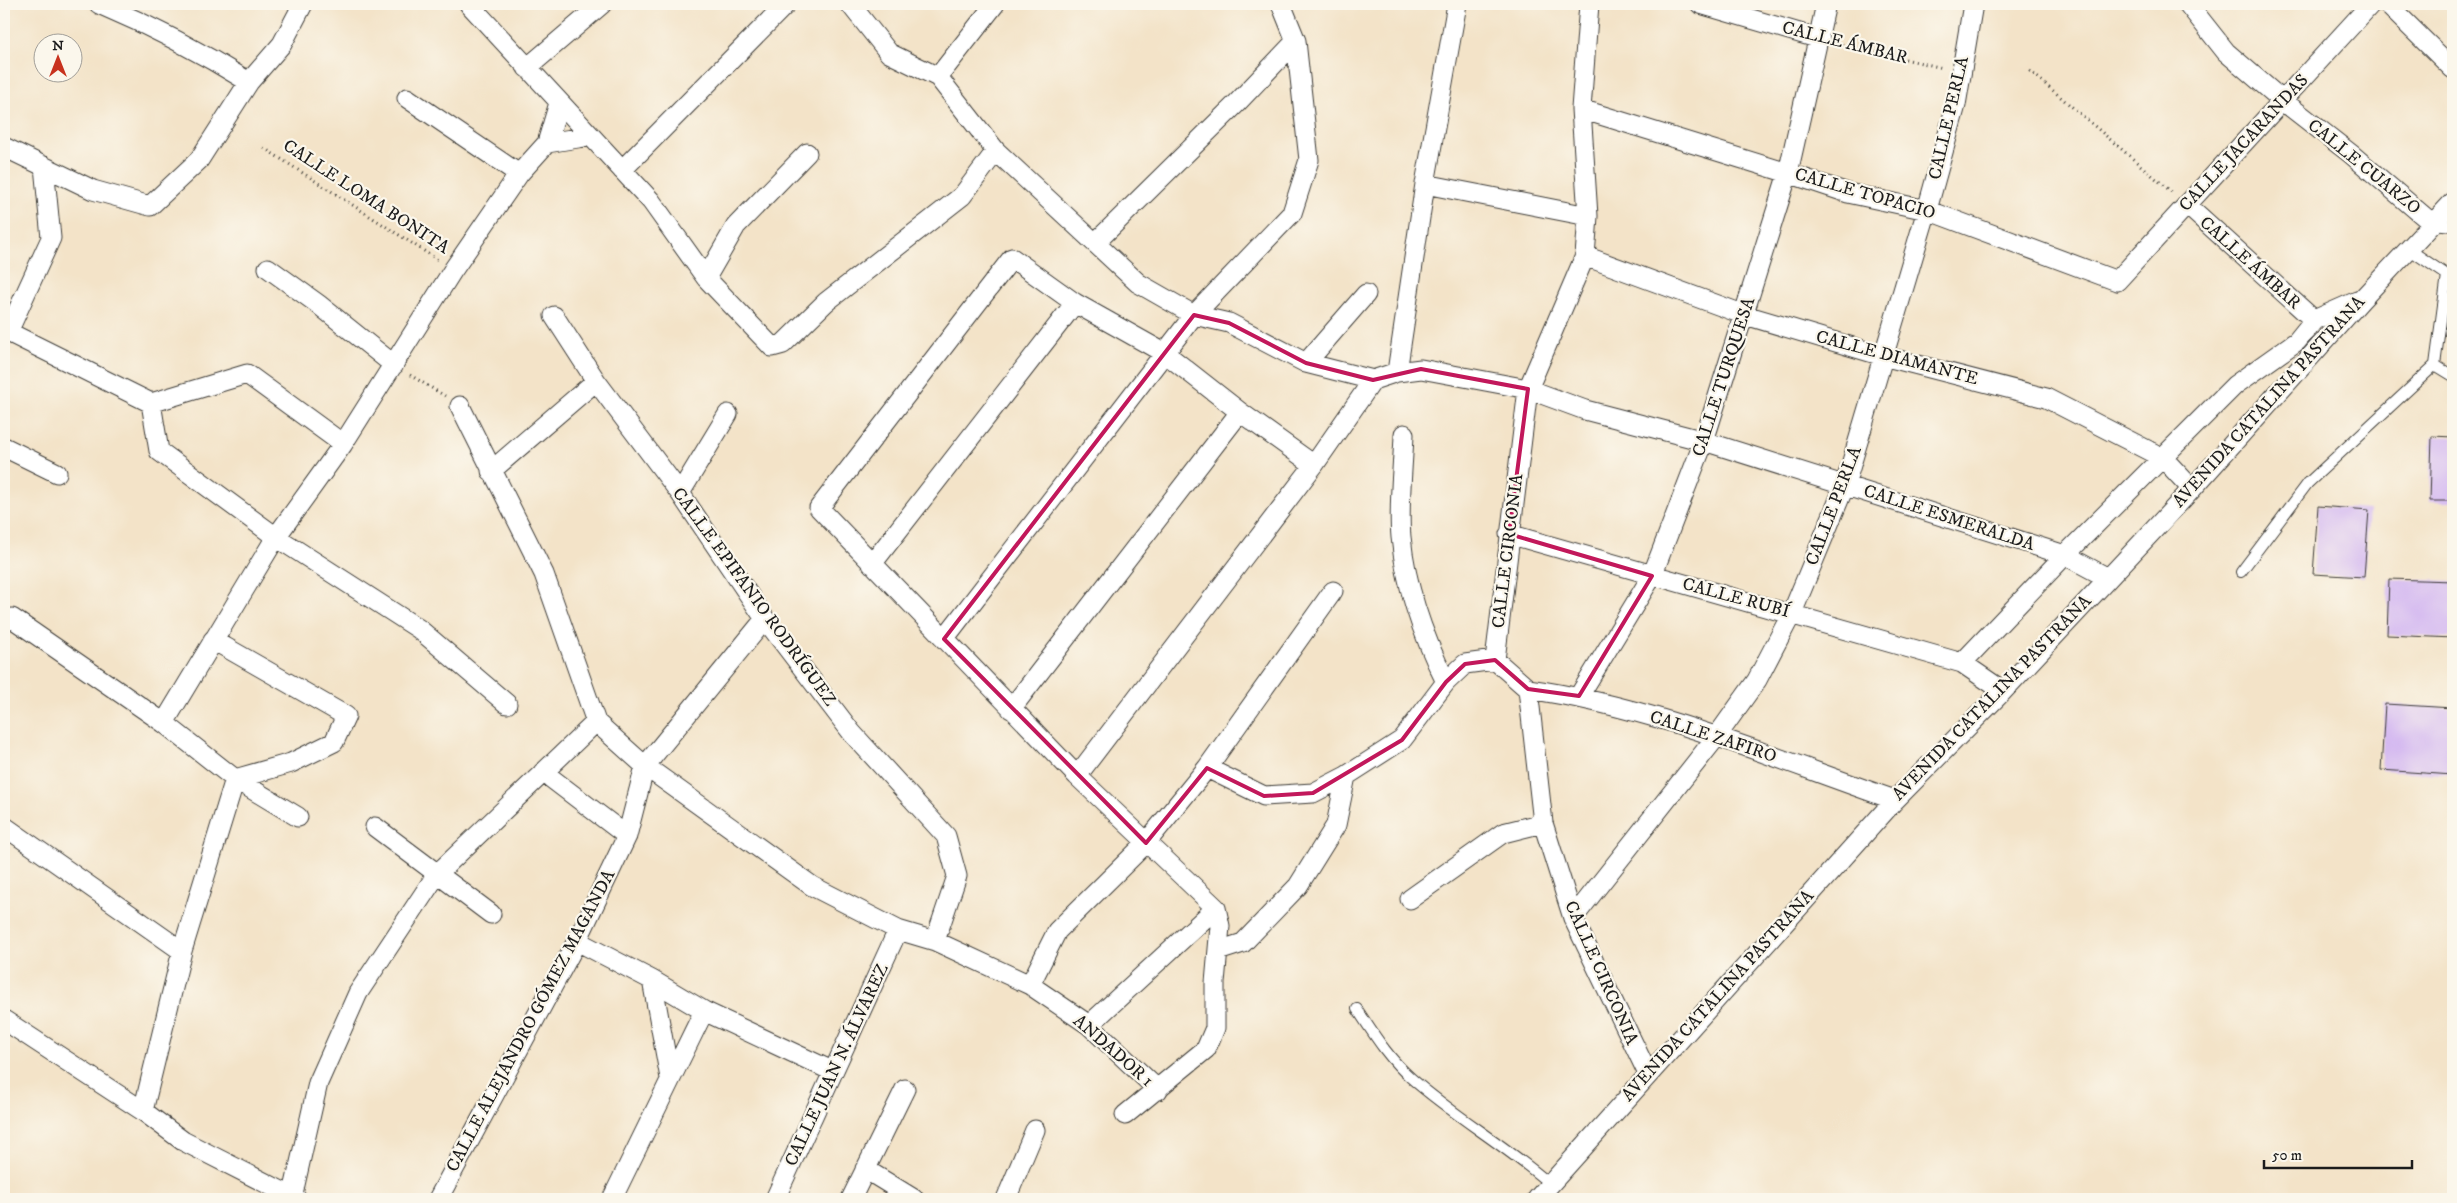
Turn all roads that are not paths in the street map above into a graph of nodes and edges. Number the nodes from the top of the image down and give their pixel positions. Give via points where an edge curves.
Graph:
1 (99, 4) edge
2 (303, 4) edge
3 (469, 4) edge
4 (602, 4) edge
5 (786, 4) edge
6 (850, 4) edge
7 (995, 4) edge
8 (1281, 4) edge
9 (1457, 4) edge
10 (1589, 4) edge
11 (1700, 4) edge
12 (1826, 4) edge
13 (1973, 4) edge
14 (2188, 4) edge
15 (2371, 4) edge
16 (2387, 4) edge
17 (1820, 38) junction
18 (1296, 41) junction
19 (527, 68) junction
20 (2453, 69) edge
21 (938, 77) junction
22 (249, 82) junction
23 (407, 98) dead end
24 (2283, 101) junction
25 (559, 103) junction
26 (1581, 109) junction
27 (590, 136) junction
28 (547, 143) junction
29 (4, 147) edge
30 (996, 151) junction
31 (807, 153) dead end
32 (44, 166) junction
33 (622, 170) junction
34 (1788, 173) junction
35 (519, 174) junction
36 (1425, 184) junction
37 (2453, 202) edge
38 (2186, 206) junction
39 (1927, 210) junction
40 (1588, 216) junction
41 (2434, 224) junction
42 (2453, 226) edge
43 (1095, 243) junction
44 (2410, 250) junction
45 (1585, 256) junction
46 (268, 268) dead end
47 (2450, 274) edge
48 (706, 278) junction
49 (2117, 281) joint
50 (1366, 294) dead end
51 (2362, 299) junction
52 (1075, 303) junction
53 (1194, 315) junction
54 (1745, 315) junction
55 (554, 316) dead end
56 (2314, 320) junction
57 (6, 331) edge
58 (1166, 354) junction
59 (1883, 356) junction
60 (1306, 363) junction
61 (394, 365) junction
62 (2435, 365) junction
63 (1397, 372) junction
64 (2453, 376) edge
65 (1373, 380) junction
66 (596, 382) junction
67 (1528, 389) junction
68 (151, 403) junction
69 (460, 406) road end
70 (1240, 412) junction
71 (728, 414) dead end
72 (1404, 434) dead end
73 (1704, 441) junction
74 (343, 444) junction
75 (4, 447) edge
76 (2163, 458) junction
77 (1314, 465) junction
78 (491, 471) junction
79 (58, 473) dead end
80 (1846, 485) junction
81 (2192, 489) junction
82 (680, 493) junction
83 (1509, 534) junction
84 (276, 537) junction
85 (2065, 555) junction
86 (872, 564) junction
87 (2241, 572) dead end
88 (1652, 576) junction
89 (2108, 578) junction
90 (1333, 591) dead end
91 (1792, 613) junction
92 (765, 619) junction
93 (4, 621) edge
94 (944, 639) junction
95 (213, 640) junction
96 (1495, 660) junction
97 (1962, 663) junction
98 (1446, 682) junction
99 (1528, 689) junction
100 (2003, 690) junction
101 (1579, 696) junction
102 (507, 704) dead end
103 (1011, 709) junction
104 (596, 722) junction
105 (164, 723) junction
106 (1717, 736) junction
107 (644, 766) junction
108 (1207, 768) junction
109 (543, 772) junction
110 (1077, 776) junction
111 (1346, 776) junction
112 (235, 779) junction
113 (1895, 800) junction
114 (298, 817) dead end
115 (1543, 823) junction
116 (4, 826) edge
117 (375, 826) dead end
118 (627, 836) junction
119 (1146, 843) junction
120 (437, 874) junction
121 (1410, 899) dead end
122 (1216, 908) junction
123 (491, 914) dead end
124 (1573, 918) junction
125 (898, 930) junction
126 (578, 941) junction
127 (935, 941) junction
128 (182, 951) junction
129 (1218, 951) junction
130 (652, 980) junction
131 (1030, 985) junction
132 (1356, 1009) dead end
133 (704, 1011) junction
134 (4, 1020) edge
135 (1089, 1025) junction
136 (832, 1071) junction
137 (1648, 1074) junction
138 (670, 1078) junction
139 (905, 1089) dead end
140 (1158, 1090) junction
141 (142, 1112) junction
142 (1125, 1115) dead end
143 (1035, 1130) dead end
144 (865, 1169) junction
145 (1551, 1185) junction
146 (294, 1199) edge
147 (438, 1199) edge
148 (612, 1199) edge
149 (775, 1199) edge
150 (851, 1199) edge
151 (914, 1199) edge
152 (1006, 1199) edge
153 (1537, 1199) edge

1 - 22 street via 208,56
2 - 22 street via 282,44
3 - 19 street
4 - 19 street
5 - 33 street
6 - 21 street via 889,53
7 - 21 street
8 - 18 street
9 - 36 street
10 - 26 street, CALLE CIRCONIA
11 - 17 street, CALLE ÁMBAR
12 - 17 street, CALLE TURQUESA
13 - 39 street, CALLE PERLA via 1956,105
14 - 24 street, CALLE CUARZO via 2226,52
15 - 24 street, CALLE JACARANDAS
16 - 20 street
17 - 34 street, CALLE TURQUESA
18 - 43 street
18 - 53 street via 1309,160 1292,213
19 - 25 street
21 - 30 street
22 - 32 street via 199,160 150,206 92,190
23 - 35 street
24 - 38 street, CALLE JACARANDAS
24 - 41 street, CALLE CUARZO
25 - 27 street
25 - 28 street
26 - 34 street, CALLE TOPACIO
26 - 40 street, CALLE CIRCONIA
27 - 28 street
27 - 33 street
28 - 35 street
29 - 32 street
30 - 43 street
30 - 48 street via 962,196 826,302 783,344 772,347
31 - 48 street via 736,226
32 - 57 street via 51,238
33 - 48 street via 651,201
34 - 39 street, CALLE TOPACIO via 1848,193
34 - 54 street, CALLE TURQUESA
35 - 61 street via 453,270
36 - 40 street
36 - 63 street
37 - 41 street, AVENIDA CATALINA PASTRANA
38 - 49 street, CALLE JACARANDAS
38 - 56 street, CALLE ÁMBAR
39 - 49 street, CALLE TOPACIO
39 - 59 street, CALLE PERLA
40 - 45 street, CALLE CIRCONIA
41 - 42 lane
41 - 44 street, AVENIDA CATALINA PASTRANA
43 - 53 street via 1138,283
44 - 47 lane
44 - 51 street, AVENIDA CATALINA PASTRANA
45 - 54 street, CALLE DIAMANTE
45 - 67 street, CALLE CIRCONIA
46 - 61 street
47 - 62 lane
50 - 60 street
51 - 56 street
51 - 81 street, AVENIDA CATALINA PASTRANA
52 - 58 street
52 - 86 street
52 - 86 street via 1012,258 819,508
53 - 58 street
53 - 60 street via 1229,323
54 - 59 street, CALLE DIAMANTE
54 - 73 street, CALLE TURQUESA
55 - 66 street, CALLE EPIFANIO RODRÍGUEZ
56 - 76 street via 2297,341 2235,385
57 - 68 street
58 - 70 street
58 - 94 street
59 - 76 street, CALLE DIAMANTE via 2046,398
59 - 80 street, CALLE PERLA
60 - 65 street
61 - 74 street
62 - 64 lane
62 - 87 lane via 2308,483
63 - 65 street, CALLE ESMERALDA
63 - 67 street, CALLE ESMERALDA via 1421,369
65 - 77 street
66 - 78 street
66 - 82 street, CALLE EPIFANIO RODRÍGUEZ
67 - 73 street, CALLE ESMERALDA via 1585,410
67 - 83 street, CALLE CIRCONIA
68 - 74 street via 247,374
68 - 84 street via 159,451
69 - 78 street
70 - 77 street
70 - 103 street
71 - 82 street
72 - 98 street via 1401,536 1410,588 1429,647
73 - 80 street, CALLE ESMERALDA
73 - 88 street, CALLE TURQUESA
74 - 84 street
75 - 79 street
76 - 81 street, CALLE DIAMANTE
76 - 85 street
77 - 110 street
78 - 104 street via 544,574
80 - 85 street, CALLE ESMERALDA
80 - 91 street, CALLE PERLA
81 - 89 street, AVENIDA CATALINA PASTRANA
82 - 92 street, CALLE EPIFANIO RODRÍGUEZ
83 - 88 street, CALLE RUBÍ
83 - 96 street, CALLE CIRCONIA
84 - 95 street
84 - 102 street via 419,629
85 - 89 street, CALLE ESMERALDA
85 - 97 street
86 - 94 street
88 - 91 street, CALLE RUBÍ
88 - 101 street, CALLE TURQUESA
89 - 100 street, AVENIDA CATALINA PASTRANA
90 - 108 street
91 - 97 street, CALLE RUBÍ
91 - 106 street, CALLE PERLA via 1757,680
92 - 107 street, CALLE ALEJANDRO GÓMEZ MAGANDA
92 - 127 street, CALLE EPIFANIO RODRÍGUEZ via 852,733 946,836 957,876
93 - 105 street via 12,618
94 - 103 street
95 - 105 street
95 - 112 street via 346,716 334,742 291,763
96 - 98 street via 1465,664
96 - 99 street
97 - 100 street, CALLE RUBÍ
98 - 111 street via 1402,740
99 - 101 street, CALLE ZAFIRO
99 - 115 street, CALLE CIRCONIA
100 - 113 street, AVENIDA CATALINA PASTRANA
101 - 106 street, CALLE ZAFIRO
103 - 110 street
104 - 107 street, ANDADOR 1
104 - 109 street
105 - 112 street
106 - 113 street, CALLE ZAFIRO
106 - 124 street, CALLE PERLA
107 - 118 street, CALLE ALEJANDRO GÓMEZ MAGANDA
107 - 125 street, ANDADOR 1 via 812,886
108 - 111 street via 1264,796 1313,793
108 - 119 street
109 - 118 street
109 - 120 street
110 - 119 street
111 - 129 street via 1336,825 1298,886 1243,943
112 - 114 street
112 - 128 street
113 - 137 street, AVENIDA CATALINA PASTRANA
115 - 121 street via 1503,833
115 - 124 street, CALLE CIRCONIA
116 - 128 street
117 - 120 street
118 - 126 street, CALLE ALEJANDRO GÓMEZ MAGANDA
119 - 122 street
119 - 131 street via 1057,931
120 - 123 street
120 - 146 street via 358,993 318,1083
122 - 129 street via 1220,926
122 - 135 street
124 - 137 street, CALLE CIRCONIA
125 - 127 street, ANDADOR 1
125 - 136 street, CALLE JUAN N. ÁLVAREZ
126 - 130 street
126 - 147 street, CALLE ALEJANDRO GÓMEZ MAGANDA
127 - 131 street, ANDADOR 1
128 - 141 street
129 - 140 street via 1215,1028 1206,1049
130 - 133 street
130 - 138 street
131 - 135 street, ANDADOR 1
132 - 145 lane via 1387,1053 1410,1078 1522,1159
133 - 136 street
133 - 138 street
134 - 141 street
135 - 140 street, ANDADOR 1
136 - 149 street, CALLE JUAN N. ÁLVAREZ
137 - 145 street, AVENIDA CATALINA PASTRANA
138 - 148 street
139 - 144 street
140 - 142 street
141 - 146 street via 183,1141
143 - 152 street
144 - 150 street
144 - 151 street
145 - 153 street, AVENIDA CATALINA PASTRANA

